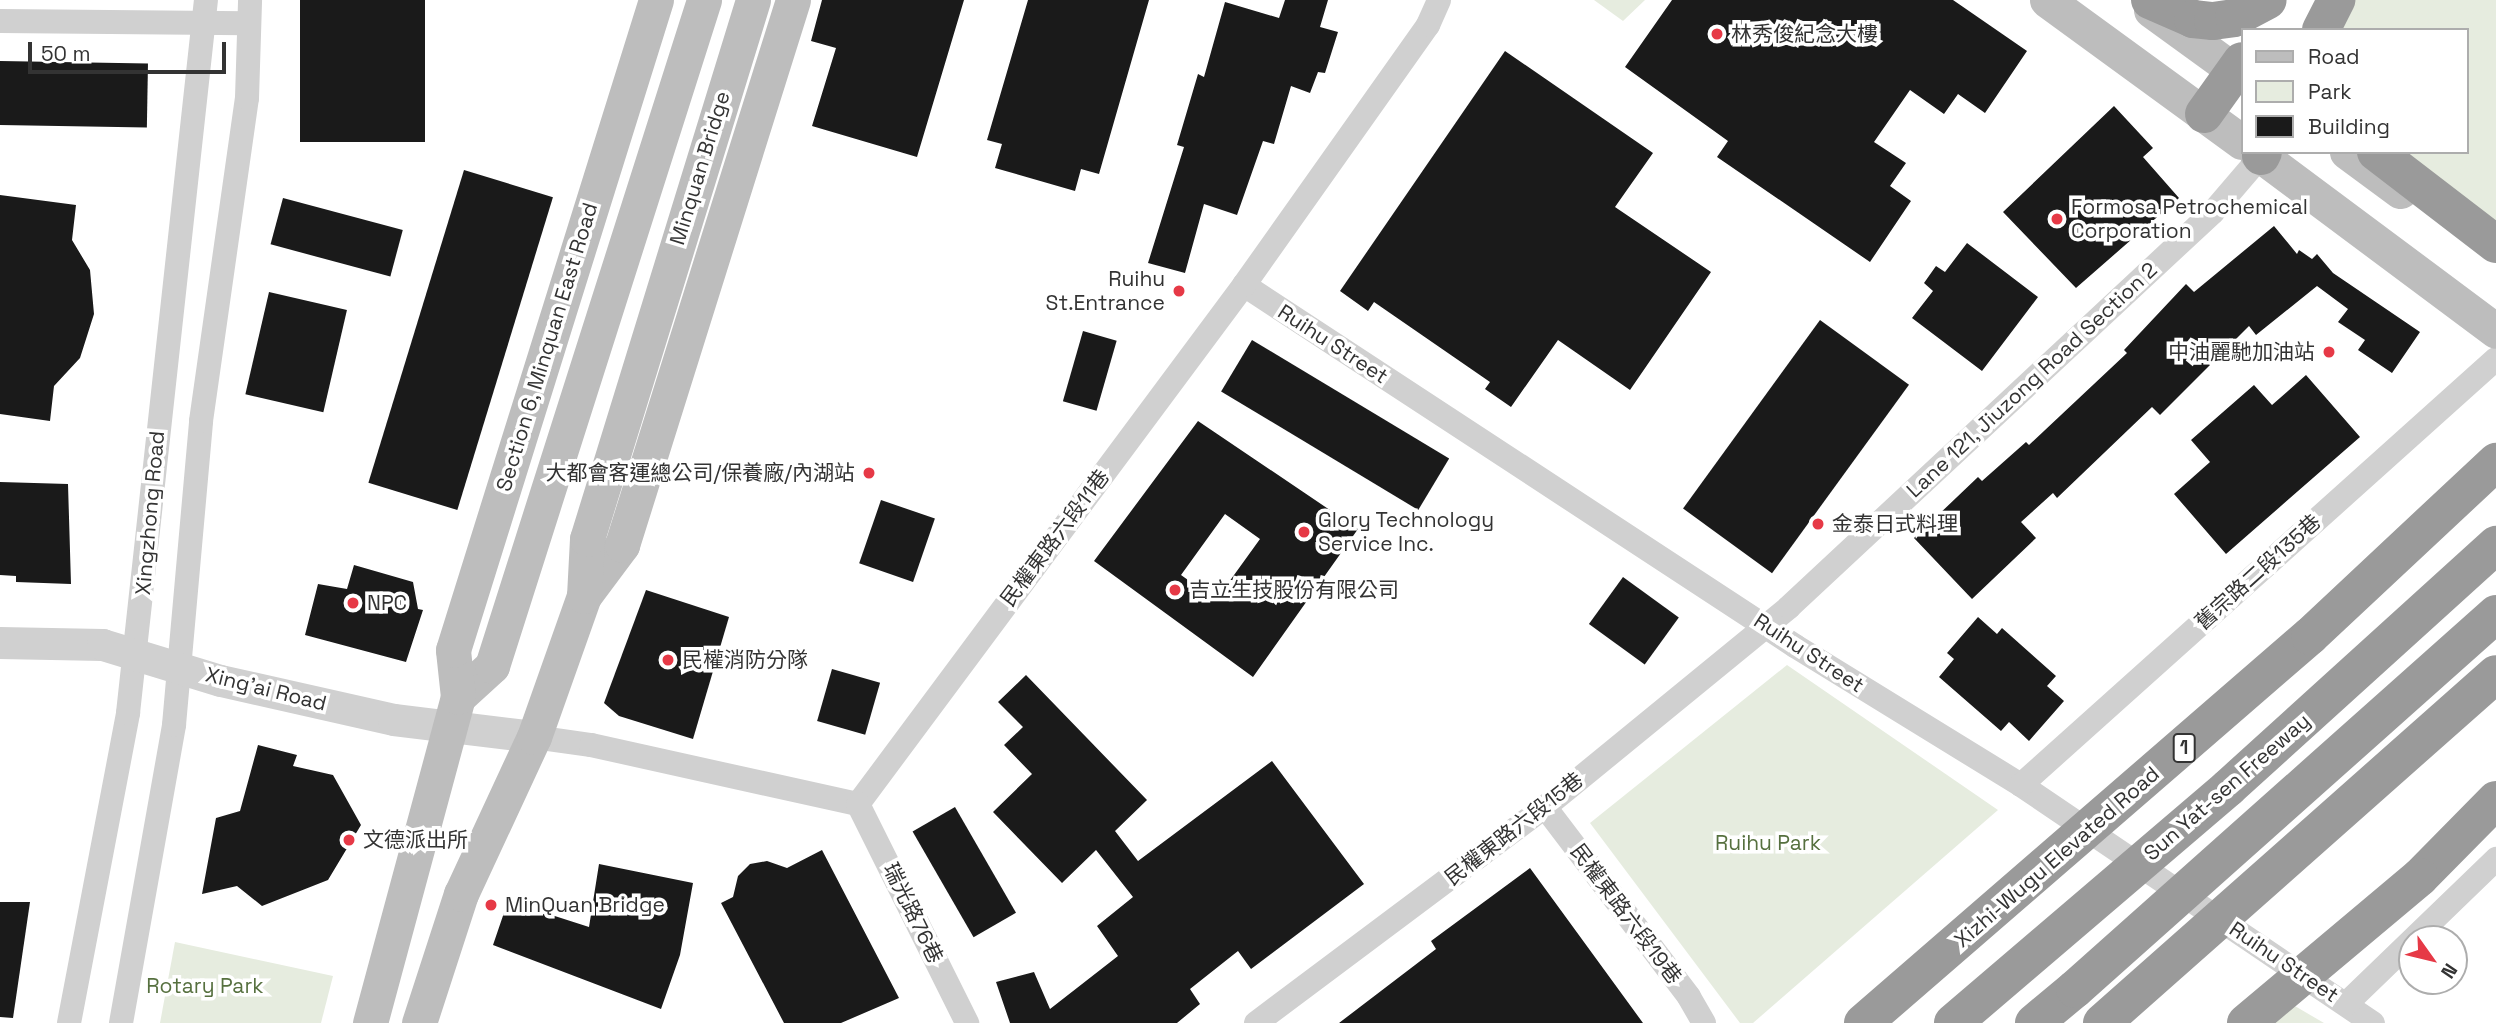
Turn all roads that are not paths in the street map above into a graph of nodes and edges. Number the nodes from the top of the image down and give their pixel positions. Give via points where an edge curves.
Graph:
1 (656, 0) edge
2 (704, 0) edge
3 (753, 0) edge
4 (793, 0) edge
5 (1439, 0) edge
6 (2047, 0) edge
7 (2138, 0) edge
8 (2150, 0) edge
9 (2268, 0) edge
10 (2285, 0) edge
11 (205, 12) edge
12 (249, 12) edge
13 (0, 21) edge
14 (2265, 28) edge
15 (2240, 69) edge
16 (2204, 114) junction
17 (2240, 139) edge
18 (2253, 154) edge
19 (2261, 154) edge
20 (2350, 154) edge
21 (2379, 154) edge
22 (2493, 244) edge
23 (1244, 285) junction
24 (2496, 331) edge
25 (2496, 359) edge
26 (2496, 462) edge
27 (2496, 545) edge
28 (584, 596) junction
29 (2496, 614) edge
30 (1765, 626) junction
31 (0, 643) edge
32 (134, 651) junction
33 (178, 664) junction
34 (2496, 674) edge
35 (452, 713) junction
36 (534, 737) junction
37 (2021, 785) junction
38 (2496, 800) edge
39 (858, 804) junction
40 (1545, 807) junction
41 (2496, 859) edge
42 (2346, 1004) junction
43 (69, 1023) edge
44 (121, 1023) edge
45 (370, 1023) edge
46 (419, 1023) edge
47 (967, 1023) edge
48 (1256, 1023) edge
49 (1704, 1023) edge
50 (1863, 1023) edge
51 (1953, 1023) edge
52 (2034, 1023) edge
53 (2102, 1023) edge
54 (2246, 1023) edge
55 (2373, 1023) edge

1 - 35 main road, Section 6, Minquan East Road via 453,650
2 - 35 main road, Section 6, Minquan East Road via 492,666
3 - 28 main road, Minquan Bridge via 587,539
4 - 28 main road via 622,545
5 - 23 street, 民權東路六段11巷 via 1428,24
6 - 16 main road
7 - 15 main road
8 - 9 highway via 2193,19 2213,21 2234,18
10 - 14 highway
11 - 12 street
11 - 13 street
11 - 32 street, Xingzhong Road
12 - 33 street, Xingzhong Road via 247,98 201,421
15 - 16 highway
16 - 17 main road
18 - 30 street, Lane 121, Jiuzong Road Section 2 via 2213,212
19 - 24 main road
20 - 22 main road
21 - 22 highway
23 - 30 street, Ruihu Street
23 - 39 street, 民權東路六段11巷
25 - 37 street, 舊宗路二段135巷
26 - 50 highway, Xizhi-Wugu Elevated Road / 1, bridge via 2310,636
27 - 51 highway, Sun Yat-sen Freeway, bridge via 2228,788
28 - 36 main road
29 - 52 highway, bridge via 2333,764
30 - 37 street, Ruihu Street
30 - 40 street, 民權東路六段15巷
31 - 32 street, Xing'ai Road via 103,645
32 - 33 street, Xing'ai Road
32 - 43 street, Xingzhong Road via 128,713
33 - 35 street, Xing'ai Road via 221,681
33 - 44 street, Xingzhong Road via 174,725
34 - 53 highway, bridge
35 - 36 street, Xing'ai Road
35 - 45 main road, Section 6, Minquan East Road
36 - 39 street via 591,744
36 - 46 main road via 461,894
37 - 42 street, Ruihu Street
38 - 54 highway, bridge via 2420,877
39 - 47 street, 瑞光路76巷
40 - 48 street, 民權東路六段15巷
40 - 49 street, 民權東路六段19巷
41 - 42 street
42 - 55 street, Ruihu Street

